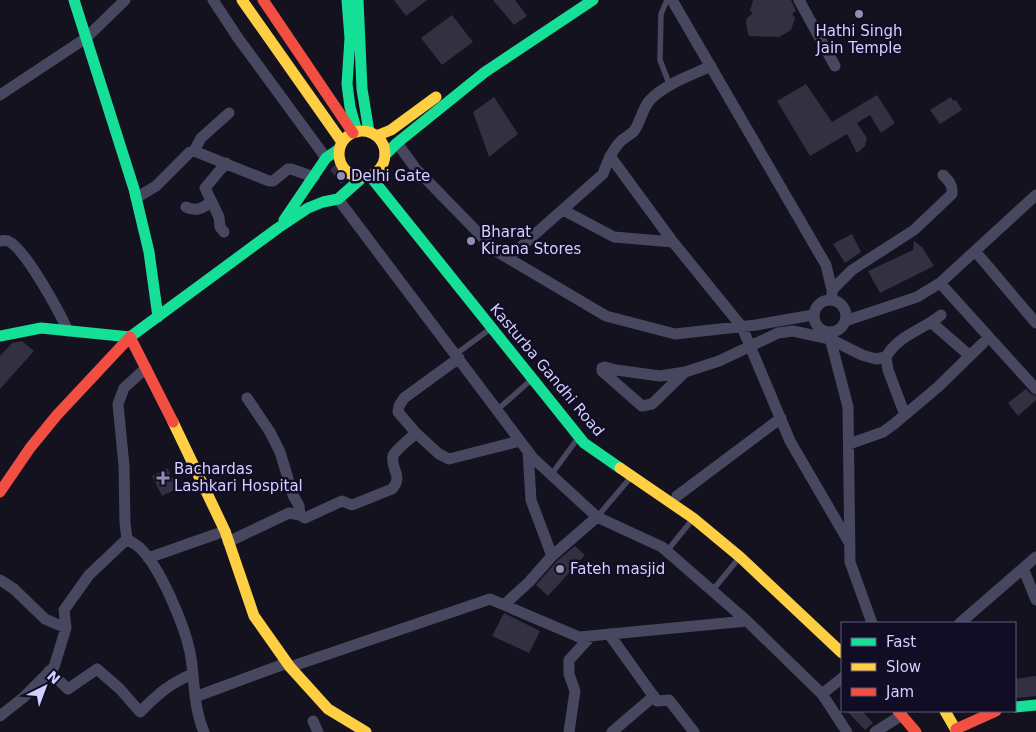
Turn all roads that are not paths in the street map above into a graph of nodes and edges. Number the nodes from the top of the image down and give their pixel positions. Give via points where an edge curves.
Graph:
1 (74, 0) edge
2 (125, 0) edge
3 (213, 0) edge
4 (242, 0) edge
5 (263, 0) edge
6 (347, 0) edge
7 (358, 0) edge
8 (577, 0) edge
9 (593, 0) edge
10 (667, 0) edge
11 (672, 0) edge
12 (800, 0) edge
13 (86, 38) junction
14 (711, 66) junction
15 (834, 66) dead end
16 (670, 86) junction
17 (0, 95) edge
18 (229, 113) dead end
19 (355, 132) junction
20 (373, 134) junction
21 (397, 143) junction
22 (341, 146) junction
23 (194, 151) junction
24 (385, 155) junction
25 (610, 156) junction
26 (326, 158) junction
27 (226, 163) junction
28 (380, 169) junction
29 (944, 175) dead end
30 (314, 177) junction
31 (366, 177) junction
32 (1036, 195) edge
33 (136, 198) junction
34 (338, 199) junction
35 (211, 202) junction
36 (186, 207) dead end
37 (563, 210) junction
38 (278, 228) junction
39 (224, 232) dead end
40 (0, 241) edge
41 (674, 242) junction
42 (975, 251) junction
43 (508, 258) junction
44 (940, 283) junction
45 (832, 295) junction
46 (813, 315) junction
47 (158, 317) junction
48 (845, 321) junction
49 (1036, 323) edge
50 (742, 327) junction
51 (492, 328) junction
52 (68, 331) junction
53 (0, 336) edge
54 (829, 336) junction
55 (130, 337) junction
56 (983, 343) dead end
57 (750, 348) junction
58 (457, 356) junction
59 (886, 356) junction
60 (970, 356) junction
61 (146, 368) junction
62 (685, 372) junction
63 (533, 379) junction
64 (1036, 389) edge
65 (247, 398) dead end
66 (497, 410) junction
67 (905, 415) junction
68 (781, 418) junction
69 (416, 433) junction
70 (579, 437) junction
71 (520, 441) junction
72 (848, 444) junction
73 (528, 451) junction
74 (552, 475) junction
75 (631, 477) junction
76 (0, 492) edge
77 (677, 496) junction
78 (300, 515) junction
79 (596, 517) junction
80 (693, 518) junction
81 (226, 537) junction
82 (127, 539) junction
83 (850, 544) junction
84 (667, 551) junction
85 (552, 556) junction
86 (740, 556) junction
87 (1036, 557) edge
88 (148, 558) junction
89 (1024, 568) junction
90 (0, 580) edge
91 (712, 591) junction
92 (1036, 600) edge
93 (504, 605) junction
94 (747, 621) junction
95 (872, 622) edge
96 (961, 622) edge
97 (66, 628) junction
98 (609, 634) junction
99 (591, 636) junction
100 (841, 638) edge
101 (841, 652) edge
102 (289, 665) junction
103 (49, 671) junction
104 (192, 674) junction
105 (841, 679) edge
106 (822, 694) junction
107 (654, 696) junction
108 (195, 697) junction
109 (1036, 705) edge
110 (1016, 707) edge
111 (946, 712) edge
112 (994, 712) edge
113 (900, 713) edge
114 (0, 716) edge
115 (313, 721) dead end
116 (957, 730) edge
117 (204, 732) edge
118 (318, 732) edge
119 (366, 732) edge
120 (569, 732) edge
121 (612, 732) edge
122 (694, 732) edge
123 (847, 732) edge
124 (875, 732) edge
125 (916, 732) edge

1 - 13 main road
2 - 13 street
3 - 26 street
4 - 22 main road
5 - 19 main road
6 - 19 main road via 350,38 347,84
7 - 20 main road via 362,89
8 - 20 main road via 391,130
9 - 21 main road via 485,72
10 - 16 lane via 661,14 660,60
11 - 14 street
12 - 15 street
13 - 17 street
13 - 33 main road
14 - 16 street
14 - 45 street via 826,265
16 - 25 street via 651,99 642,112 639,125
18 - 23 street via 201,138
19 - 20 main road
19 - 22 main road
20 - 24 main road via 384,148
21 - 24 main road
21 - 43 street via 416,169 496,251
22 - 26 main road
22 - 31 main road via 339,156 344,169 350,174
23 - 27 street
23 - 33 street via 156,186
24 - 28 main road
25 - 37 street via 602,174
25 - 41 street
26 - 30 main road
27 - 30 street via 269,181 292,169
27 - 35 street via 205,188
28 - 31 main road
28 - 77 main road, Kasturba Gandhi Road via 590,436
29 - 45 street via 953,189 952,194 914,230 852,270
30 - 38 main road
31 - 34 main road
31 - 51 main road, Kasturba Gandhi Road
32 - 42 street
33 - 47 main road via 149,252
34 - 38 main road via 308,208
34 - 58 street
35 - 36 street via 199,209
35 - 39 street
37 - 41 street via 614,236
37 - 43 street
38 - 47 main road
40 - 52 street via 9,241 22,254 57,306
41 - 50 street
42 - 44 street
42 - 49 street
43 - 50 street via 606,316 675,334
44 - 48 street via 917,297
44 - 64 street
45 - 46 street via 814,310
45 - 48 street via 845,310
46 - 50 street
46 - 54 street via 816,325
47 - 55 main road
48 - 54 street
50 - 57 street
51 - 58 lane
51 - 63 main road, Kasturba Gandhi Road
52 - 53 main road via 41,328
52 - 55 main road
54 - 57 street via 793,331 778,333
54 - 59 street via 869,357
54 - 72 street via 848,406
55 - 61 main road
55 - 76 main road via 30,448
56 - 60 street
57 - 62 street
57 - 68 street
58 - 66 street
58 - 69 street via 398,406 398,412
59 - 60 street via 896,343 936,319
59 - 67 street
60 - 67 street
61 - 81 main road
61 - 82 street via 124,388 118,404
62 - 62 street via 660,376 602,368 642,406 652,404
63 - 66 lane
63 - 70 main road, Kasturba Gandhi Road
65 - 78 street via 280,452
66 - 71 street
67 - 72 street via 883,432
68 - 77 street
68 - 83 street via 790,441
69 - 71 street via 449,459
69 - 78 street via 393,456 398,477 392,490 352,505 342,501 305,518
70 - 74 lane
70 - 75 main road, Kasturba Gandhi Road
71 - 73 street
72 - 83 street
73 - 74 street
73 - 85 street via 531,500
74 - 79 street
75 - 79 lane
75 - 80 main road, Kasturba Gandhi Road
77 - 100 main road, Kasturba Gandhi Road via 746,549
78 - 81 street via 289,513
79 - 84 street
79 - 85 street
80 - 84 lane
80 - 86 main road, Kasturba Gandhi Road
81 - 88 street
81 - 102 main road via 254,616
82 - 88 street
82 - 97 street via 89,574 64,610
83 - 95 street via 850,562
84 - 91 street
85 - 93 street
86 - 91 lane
86 - 101 main road, Kasturba Gandhi Road
87 - 89 street
88 - 104 street via 181,623 190,652
89 - 92 street
89 - 96 street
90 - 97 street via 45,619
91 - 94 street
93 - 99 street via 579,637
93 - 102 street via 490,599
94 - 98 street
94 - 106 street
97 - 103 street via 54,666
98 - 99 street
98 - 107 street
99 - 120 street via 569,660 569,674 575,691
102 - 108 street
102 - 119 main road via 328,709
103 - 104 street via 68,689 97,669 140,712 173,683
103 - 114 street
104 - 108 street
105 - 106 street
106 - 123 street
107 - 121 street
107 - 122 street via 657,701 669,700
108 - 117 street
109 - 110 main road
111 - 116 main road
112 - 116 main road
113 - 124 street
113 - 125 main road
115 - 118 street

